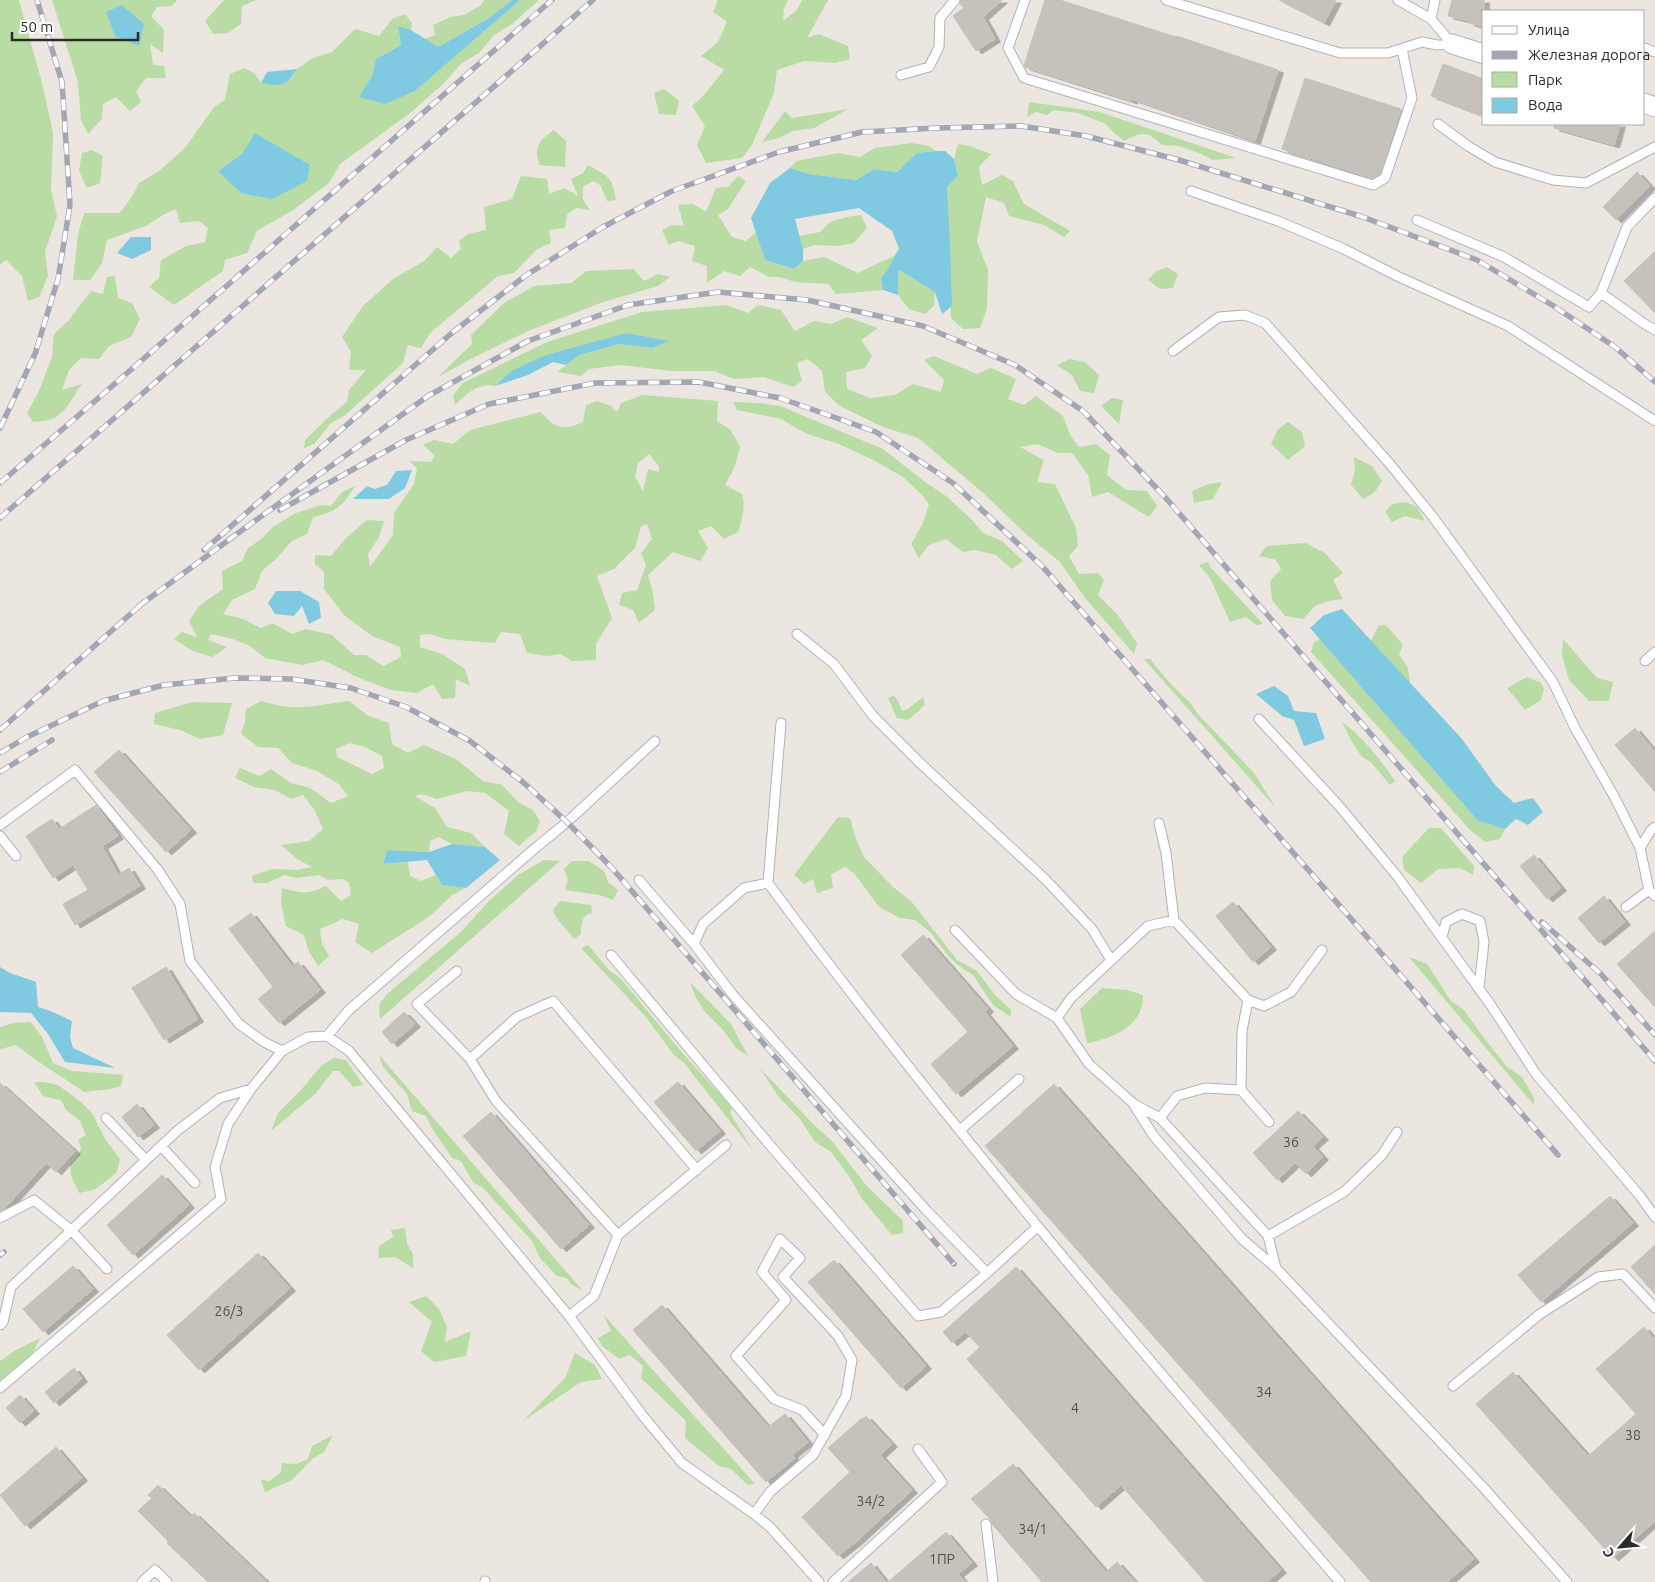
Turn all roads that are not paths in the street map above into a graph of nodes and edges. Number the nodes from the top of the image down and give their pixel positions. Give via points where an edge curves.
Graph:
1 (955, 0) edge
2 (1025, 0) edge
3 (1166, 0) edge
4 (1398, 0) edge
5 (1435, 0) edge
6 (1432, 19) junction
7 (1452, 44) junction
8 (1402, 49) junction
9 (1482, 53) edge
10 (901, 75) dead end
11 (1438, 124) dead end
12 (1655, 147) edge
13 (1191, 191) dead end
14 (1655, 198) edge
15 (1417, 220) dead end
16 (1602, 293) junction
17 (1655, 330) edge
18 (1173, 351) dead end
19 (1655, 420) edge
20 (797, 634) dead end
21 (1655, 652) edge
22 (1645, 661) dead end
23 (1259, 719) dead end
24 (781, 723) dead end
25 (655, 741) dead end
26 (1159, 823) dead end
27 (0, 825) edge
28 (1655, 827) edge
29 (0, 836) edge
30 (1640, 848) junction
31 (16, 856) dead end
32 (639, 880) dead end
33 (768, 883) junction
34 (1652, 893) edge
35 (1626, 907) dead end
36 (1174, 920) junction
37 (955, 930) dead end
38 (1442, 937) junction
39 (694, 944) junction
40 (1322, 950) dead end
41 (611, 956) dead end
42 (1111, 960) junction
43 (457, 971) dead end
44 (1479, 988) junction
45 (1248, 1000) junction
46 (1058, 1018) junction
47 (327, 1036) junction
48 (282, 1050) junction
49 (470, 1058) junction
50 (1019, 1078) dead end
51 (251, 1089) junction
52 (1241, 1090) junction
53 (1134, 1104) junction
54 (106, 1118) dead end
55 (1160, 1118) junction
56 (1269, 1122) dead end
57 (960, 1130) junction
58 (1397, 1132) dead end
59 (726, 1145) dead end
60 (161, 1146) junction
61 (146, 1160) junction
62 (697, 1170) junction
63 (195, 1183) dead end
64 (1655, 1217) edge
65 (0, 1218) edge
66 (1037, 1228) junction
67 (72, 1230) junction
68 (618, 1235) junction
69 (1268, 1236) junction
70 (1276, 1268) junction
71 (107, 1269) dead end
72 (987, 1273) junction
73 (1655, 1308) edge
74 (569, 1316) junction
75 (0, 1325) edge
76 (1453, 1386) dead end
77 (0, 1388) edge
78 (825, 1434) junction
79 (918, 1449) dead end
80 (754, 1514) junction
81 (986, 1524) dead end
82 (142, 1582) edge
83 (167, 1582) edge
84 (819, 1582) edge
85 (833, 1582) edge
86 (993, 1582) edge
87 (1340, 1582) edge
88 (1566, 1582) edge

1 - 10 lane via 940,18 939,47 929,67
2 - 8 lane via 1008,48 1024,78 1373,185 1385,178 1412,98
3 - 8 lane via 1340,53 1388,53
4 - 6 lane
5 - 6 lane
6 - 7 lane
7 - 8 lane via 1422,42
7 - 9 street
11 - 12 lane via 1495,162 1553,180 1586,182
13 - 19 lane via 1278,221 1344,249 1508,326
14 - 16 lane via 1627,226
15 - 16 lane via 1504,257 1589,307
16 - 17 lane
18 - 30 lane via 1219,318 1245,315 1265,323 1434,517 1553,682
20 - 42 lane via 834,664 873,716 920,763 1046,880 1092,929
21 - 22 lane
23 - 38 lane via 1340,807
24 - 33 lane
25 - 47 lane via 567,822 349,1010
26 - 36 lane
27 - 48 lane via 75,770 158,870 180,904 190,961 239,1024
28 - 30 lane
29 - 31 lane
30 - 34 lane
32 - 39 lane
33 - 39 lane via 744,888 703,924
33 - 57 lane
34 - 35 lane
36 - 42 lane via 1148,926
36 - 45 lane
37 - 46 lane via 1016,994
38 - 44 lane
38 - 44 lane via 1446,922 1462,914 1480,922 1484,942
39 - 72 lane via 739,1002
40 - 45 lane via 1291,992 1264,1006
41 - 72 lane via 918,1316 940,1312
42 - 46 lane via 1071,998
43 - 49 lane via 417,1004
44 - 64 lane via 1536,1074
45 - 52 lane via 1242,1031
46 - 53 lane via 1089,1064
47 - 48 lane via 308,1037
47 - 74 lane via 349,1051
48 - 51 lane
49 - 62 lane via 517,1017 553,1002
49 - 68 lane via 496,1101
50 - 57 lane
51 - 60 lane via 220,1098
51 - 77 lane via 228,1124 215,1167 221,1199
52 - 55 lane via 1205,1088 1177,1096
52 - 56 lane
53 - 55 lane
53 - 70 lane via 1153,1135 1242,1239
54 - 61 lane
55 - 69 lane
57 - 66 lane
58 - 69 lane via 1382,1155 1344,1192
59 - 62 lane
60 - 61 lane
60 - 63 lane
61 - 67 lane
62 - 68 lane
65 - 67 lane via 34,1200
66 - 72 lane
66 - 87 lane
67 - 71 lane
67 - 75 lane via 11,1286
68 - 74 lane via 594,1296
69 - 70 lane
70 - 88 lane via 1483,1487
73 - 76 lane via 1623,1274 1598,1277 1540,1314
74 - 80 lane via 682,1463
78 - 78 lane via 846,1396 852,1360 838,1336 783,1277 800,1258 780,1239 762,1272 786,1300 736,1356 774,1399 802,1410
78 - 80 lane via 813,1455 764,1498
79 - 85 lane via 942,1482
80 - 84 lane via 783,1540
81 - 86 lane
82 - 83 lane via 155,1570

